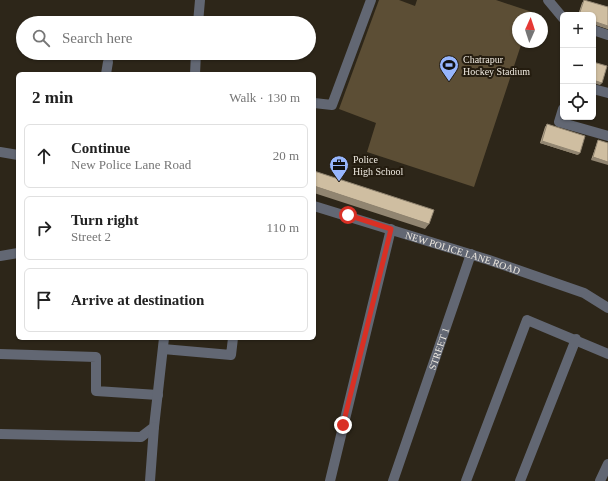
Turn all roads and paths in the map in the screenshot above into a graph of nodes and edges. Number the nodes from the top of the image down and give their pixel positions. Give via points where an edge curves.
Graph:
1 (200, 0) edge
2 (371, 0) edge
3 (548, 0) edge
4 (560, 14) edge
5 (199, 16) edge
6 (596, 31) edge
7 (608, 35) edge
8 (196, 60) edge
9 (108, 62) dead end
10 (106, 72) edge
11 (195, 72) edge
12 (596, 90) edge
13 (608, 93) edge
14 (316, 104) edge
15 (560, 120) edge
16 (608, 136) edge
17 (0, 152) edge
18 (16, 155) edge
19 (316, 207) edge
20 (391, 229) junction
21 (16, 253) edge
22 (471, 254) junction
23 (0, 256) edge
24 (608, 308) edge
25 (576, 339) junction
26 (164, 340) edge
27 (232, 340) edge
28 (163, 349) junction
29 (0, 354) edge
30 (608, 354) edge
31 (158, 396) junction
32 (154, 427) junction
33 (0, 434) edge
34 (608, 464) edge
35 (150, 481) edge
36 (330, 481) edge
37 (393, 481) edge
38 (466, 481) edge
39 (520, 481) edge
40 (600, 481) edge

1 - 5 street
2 - 14 street via 332,105
3 - 4 street
6 - 7 street
8 - 11 street
9 - 10 street
12 - 13 street
15 - 16 street via 560,122
17 - 18 street
19 - 20 street, NEW POLICE LANE ROAD
20 - 22 street, NEW POLICE LANE ROAD
20 - 36 street
21 - 23 street
22 - 24 street, NEW POLICE LANE ROAD via 584,293
22 - 37 street, STREET 1
25 - 30 street
25 - 38 street via 528,320
25 - 39 street
26 - 28 street
27 - 28 street via 231,355
28 - 31 street
29 - 31 street via 96,358 96,391
31 - 32 street
32 - 33 street via 141,437
32 - 35 street
34 - 40 street

